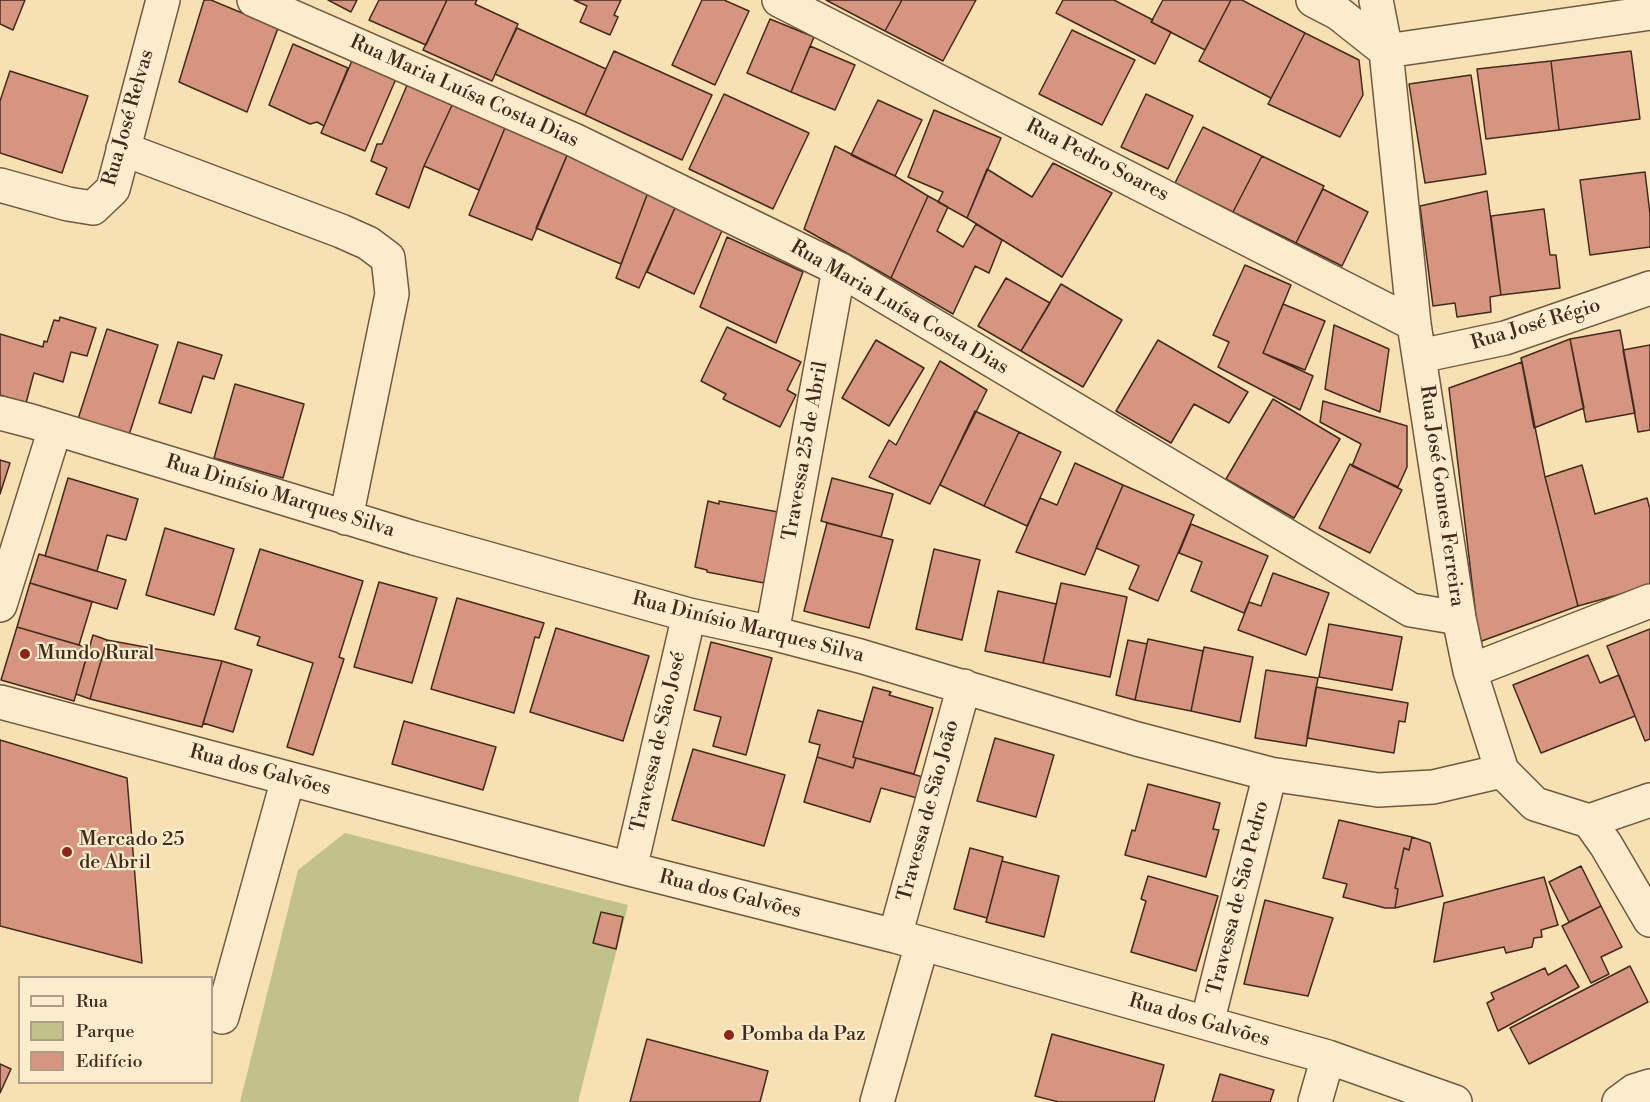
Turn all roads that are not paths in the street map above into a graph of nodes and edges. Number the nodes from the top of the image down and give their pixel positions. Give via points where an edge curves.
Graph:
1 (163, 0) edge
2 (254, 0) edge
3 (779, 0) edge
4 (1313, 0) edge
5 (1376, 0) edge
6 (1650, 13) edge
7 (1386, 51) junction
8 (123, 149) junction
9 (0, 185) edge
10 (839, 269) junction
11 (1650, 288) edge
12 (1414, 324) junction
13 (1420, 356) junction
14 (0, 413) edge
15 (55, 429) junction
16 (346, 518) junction
17 (1650, 602) edge
18 (0, 605) edge
19 (688, 615) junction
20 (1459, 618) junction
21 (772, 633) junction
22 (1470, 671) junction
23 (964, 686) junction
24 (0, 702) edge
25 (1502, 771) junction
26 (1270, 774) junction
27 (288, 779) junction
28 (1650, 800) edge
29 (1589, 821) junction
30 (630, 870) junction
31 (1650, 920) edge
32 (909, 940) junction
33 (222, 1017) dead end
34 (1207, 1023) junction
35 (1328, 1057) junction
36 (1650, 1086) edge
37 (877, 1102) edge
38 (1315, 1102) edge
39 (1455, 1102) edge
40 (1619, 1102) edge

1 - 8 street, Rua José Relvas
2 - 10 street, Rua Maria Luísa Costa Dias via 574,140
3 - 12 street, Rua Pedro Soares
4 - 7 street via 1338,13
5 - 7 street, Rua José Gomes Ferreira
6 - 7 street
7 - 12 street, Rua José Gomes Ferreira
8 - 9 street, Rua José Relvas via 113,189 93,208
8 - 16 street via 341,231 368,243 388,258 392,294
10 - 20 street, Rua Maria Luísa Costa Dias via 1411,610
10 - 21 street, Travessa 25 de Abril
11 - 13 street, Rua José Régio via 1505,338
12 - 13 street, Rua José Gomes Ferreira
13 - 20 street, Rua José Gomes Ferreira
14 - 15 street, Rua Dinísio Marques Silva
15 - 16 street, Rua Dinísio Marques Silva
15 - 18 street
16 - 19 street, Rua Dinísio Marques Silva
17 - 22 street
19 - 21 street, Rua Dinísio Marques Silva
19 - 30 street, Travessa de São José
20 - 22 street, Rua José Gomes Ferreira
21 - 23 street, Rua Dinísio Marques Silva
22 - 25 street, Rua José Gomes Ferreira
23 - 26 street, Rua Dinísio Marques Silva via 1137,739
23 - 32 street, Travessa de São João
24 - 27 street, Rua dos Galvões
25 - 26 street, Rua Dinísio Marques Silva via 1434,787 1378,790
25 - 29 street, Rua José Gomes Ferreira via 1535,804
26 - 34 street, Travessa de São Pedro
27 - 30 street, Rua dos Galvões
27 - 33 street
28 - 29 street
29 - 31 street
30 - 32 street, Rua dos Galvões
32 - 34 street, Rua dos Galvões
32 - 37 street, Travessa de São João
34 - 35 street, Rua dos Galvões
35 - 38 street
35 - 39 street, Rua dos Galvões
36 - 40 street

